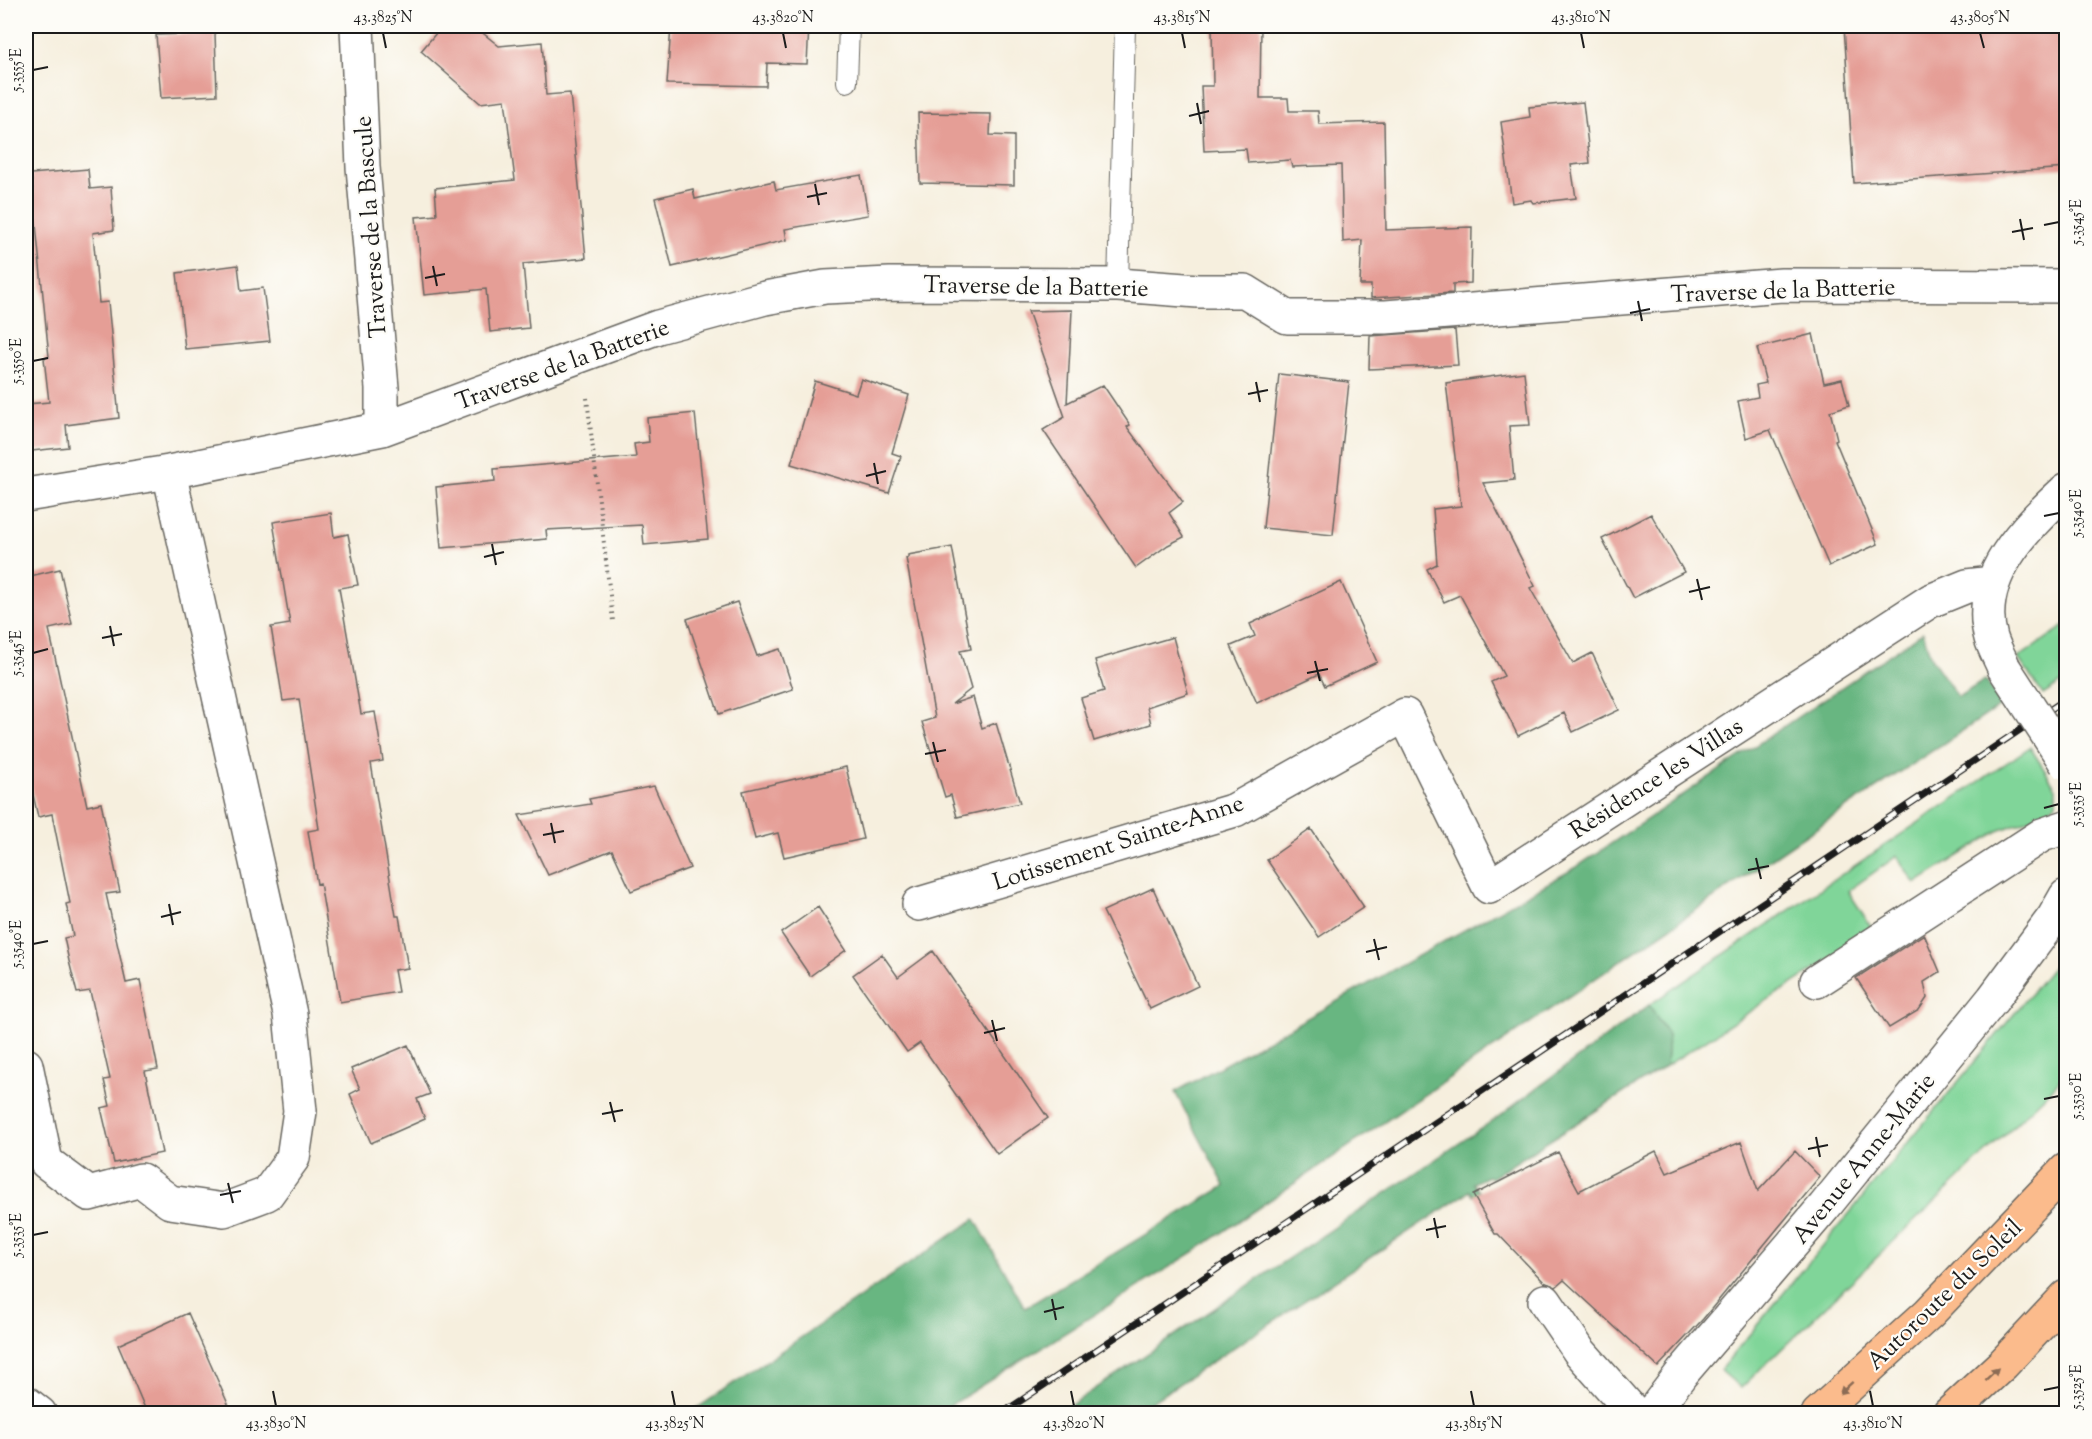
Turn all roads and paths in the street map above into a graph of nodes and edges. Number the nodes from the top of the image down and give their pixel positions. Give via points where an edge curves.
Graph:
1 (357, 26) edge
2 (849, 26) edge
3 (1125, 26) edge
4 (847, 82) dead end
5 (1118, 285) junction
6 (2067, 286) edge
7 (582, 354) junction
8 (382, 429) junction
9 (169, 472) junction
10 (2067, 490) edge
11 (26, 495) edge
12 (1993, 583) junction
13 (613, 621) dead end
14 (1405, 715) joint
15 (2067, 762) edge
16 (2067, 827) edge
17 (2067, 896) edge
18 (919, 904) dead end
19 (1817, 981) dead end
20 (26, 1065) edge
21 (2067, 1170) edge
22 (2067, 1297) edge
23 (1545, 1301) dead end
24 (26, 1403) edge
25 (40, 1413) edge
26 (1635, 1413) edge
27 (1651, 1413) edge
28 (1818, 1413) edge
29 (1949, 1413) edge

1 - 8 street, Traverse de la Bascule
2 - 4 lane
3 - 5 lane
5 - 6 street, Traverse de la Batterie via 1245,291 1287,317 1386,317 1782,285
5 - 7 street, Traverse de la Batterie via 825,287 765,298 669,324
7 - 8 street, Traverse de la Batterie
7 - 13 path
8 - 9 street, Traverse de la Batterie
9 - 11 street, Traverse de la Batterie
9 - 20 street via 290,1014 300,1111 293,1158 267,1194 224,1210 170,1202 141,1180 88,1194 46,1162
10 - 12 street via 2007,553
12 - 14 street, Résidence les Villas via 1967,586 1930,601 1489,887
12 - 15 street, bridge via 1987,612 1991,639 2004,668
14 - 18 street, Lotissement Sainte-Anne via 1235,810
16 - 19 street via 2042,835
17 - 27 street, Avenue Anne-Marie via 1993,999
21 -> 28 highway, Autoroute du Soleil via 1929,1313
29 -> 22 highway
23 - 26 street via 1579,1351
24 - 25 street

